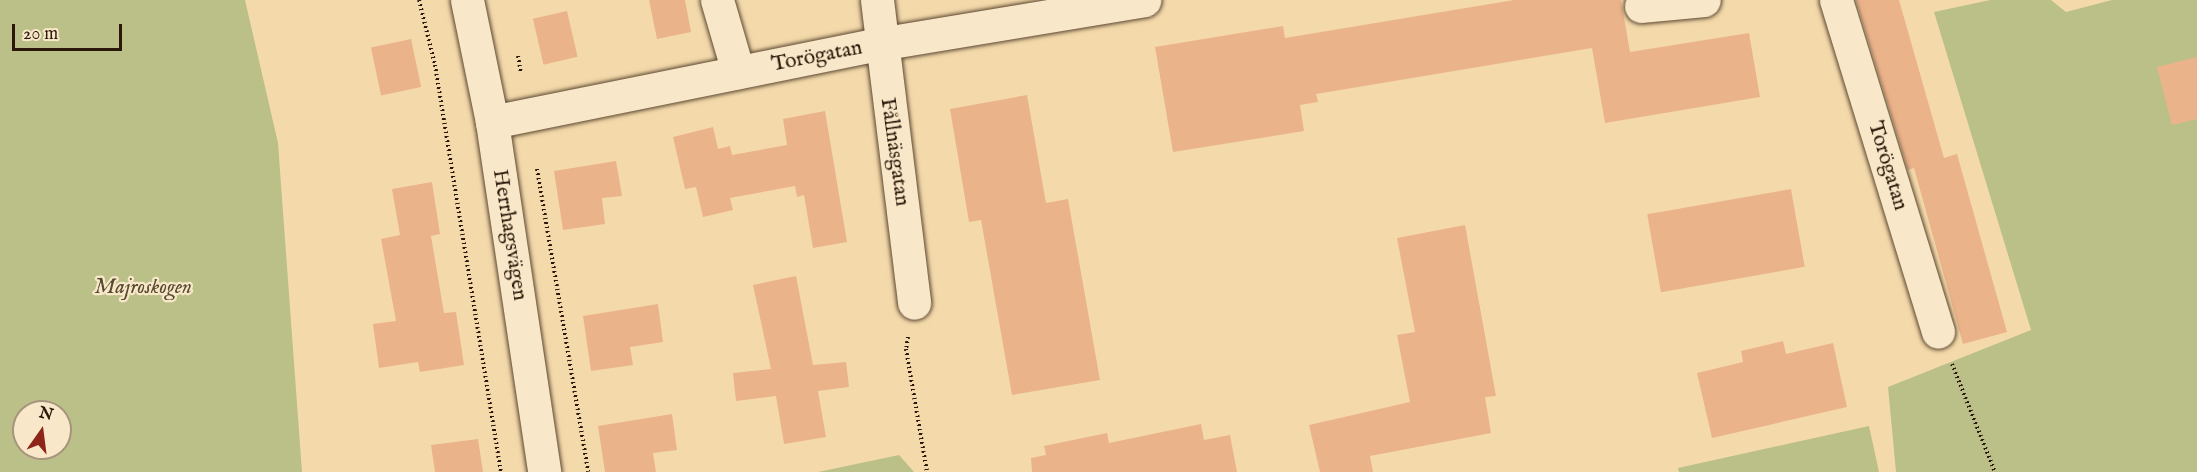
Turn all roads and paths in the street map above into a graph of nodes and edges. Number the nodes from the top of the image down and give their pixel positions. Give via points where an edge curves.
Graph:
1 (419, 0) edge
2 (467, 0) edge
3 (717, 0) edge
4 (877, 0) edge
5 (1144, 0) edge
6 (1704, 0) edge
7 (1836, 0) edge
8 (1641, 6) dead end
9 (879, 44) junction
10 (738, 72) junction
11 (527, 113) junction
12 (492, 122) junction
13 (915, 303) joint
14 (1938, 332) joint
15 (501, 472) edge
16 (544, 472) edge
17 (588, 472) edge
18 (927, 472) edge
19 (1995, 472) edge

1 - 15 path via 435,65
2 - 12 street, Herrhagsvägen
3 - 10 street
4 - 9 street, Fållnäsgatan
5 - 9 street, Torögatan
6 - 8 street
7 - 14 street, Torögatan
9 - 10 street, Torögatan
9 - 13 street, Fållnäsgatan
10 - 11 street, Torögatan
11 - 12 street, Torögatan
11 - 17 path
12 - 16 street, Herrhagsvägen
13 - 18 path via 906,349
14 - 19 path

